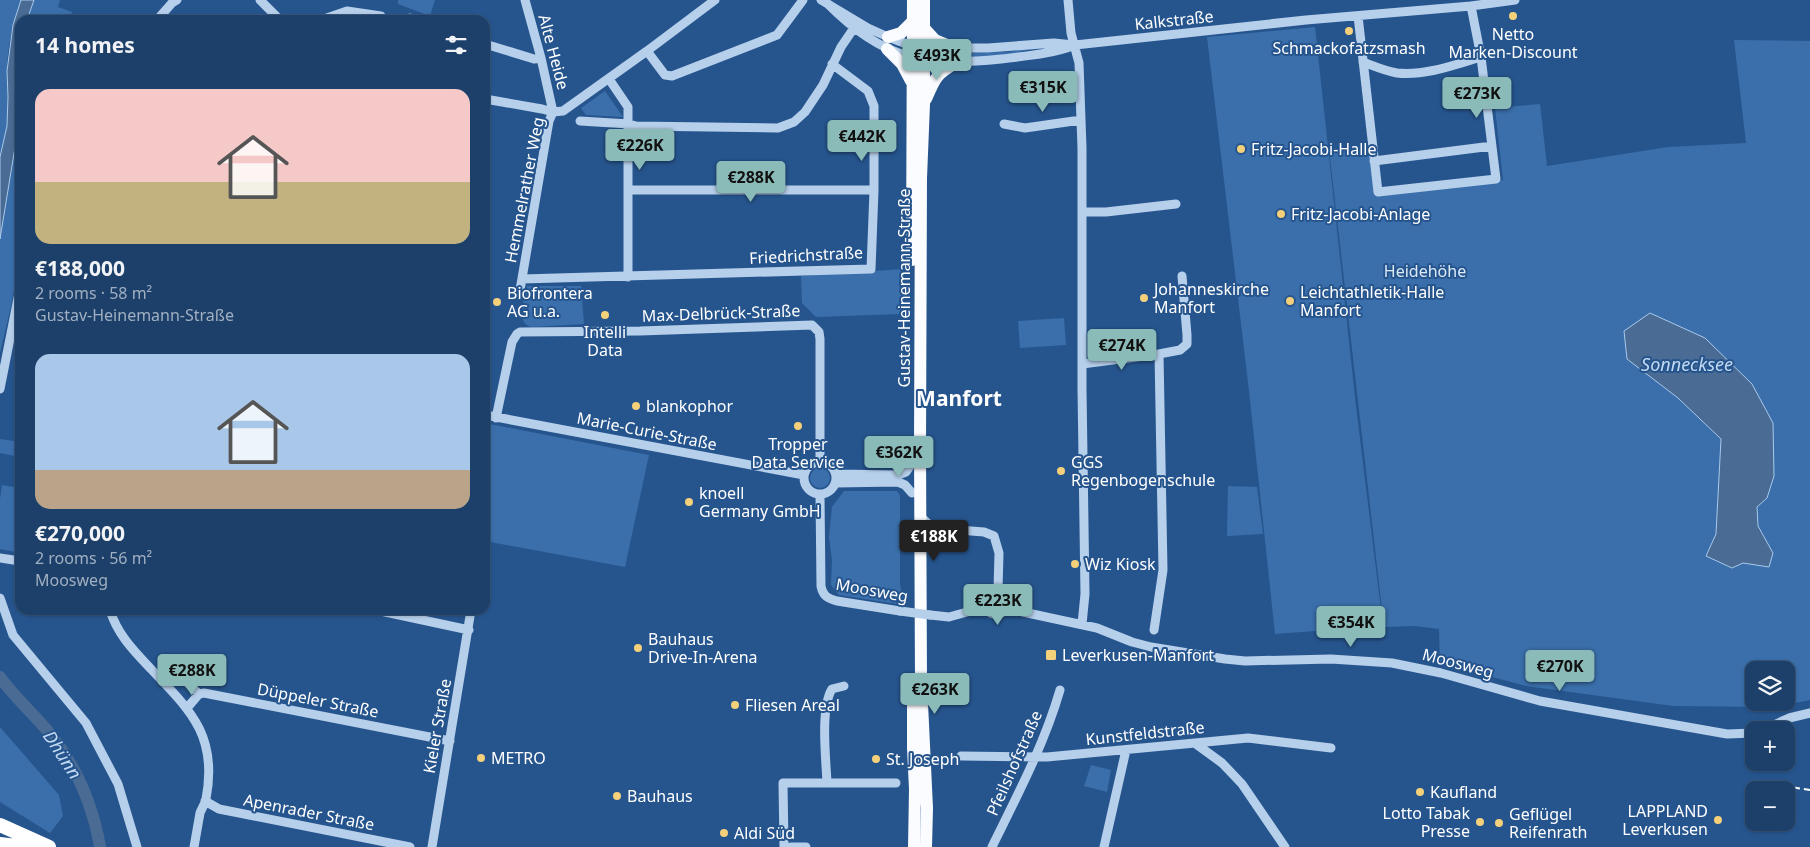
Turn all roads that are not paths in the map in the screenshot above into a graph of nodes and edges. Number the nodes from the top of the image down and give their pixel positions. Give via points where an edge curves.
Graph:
1 (177, 0) edge
2 (260, 0) edge
3 (525, 0) edge
4 (715, 0) edge
5 (803, 0) edge
6 (913, 0) edge
7 (924, 0) edge
8 (1068, 0) edge
9 (1515, 0) edge
10 (824, 2) edge
11 (1471, 6) junction
12 (161, 15) edge
13 (275, 15) edge
14 (335, 15) edge
15 (374, 15) edge
16 (1358, 16) junction
17 (918, 24) junction
18 (856, 25) junction
19 (887, 43) junction
20 (1075, 45) junction
21 (490, 46) edge
22 (952, 47) junction
23 (647, 51) junction
24 (918, 53) junction
25 (1481, 57) junction
26 (541, 58) junction
27 (1363, 62) junction
28 (956, 63) junction
29 (832, 64) junction
30 (608, 79) junction
31 (912, 83) junction
32 (490, 100) edge
33 (924, 104) junction
34 (553, 112) junction
35 (1081, 120) junction
36 (580, 121) dead end
37 (629, 124) junction
38 (1004, 124) dead end
39 (1492, 146) junction
40 (1374, 161) junction
41 (628, 190) junction
42 (874, 190) junction
43 (1176, 204) dead end
44 (1082, 212) junction
45 (1182, 276) dead end
46 (628, 277) junction
47 (522, 279) junction
48 (520, 290) dead end
49 (15, 332) edge
50 (1159, 354) junction
51 (1082, 364) junction
52 (0, 389) edge
53 (490, 416) edge
54 (496, 418) junction
55 (820, 462) junction
56 (912, 463) junction
57 (804, 475) junction
58 (836, 479) junction
59 (912, 493) junction
60 (820, 494) junction
61 (920, 516) junction
62 (933, 528) junction
63 (920, 542) junction
64 (0, 558) edge
65 (15, 560) edge
66 (998, 590) junction
67 (0, 598) edge
68 (1008, 606) junction
69 (985, 607) junction
70 (112, 615) edge
71 (399, 615) edge
72 (471, 615) edge
73 (1082, 624) junction
74 (1144, 628) dead end
75 (469, 630) junction
76 (164, 683) junction
77 (844, 686) dead end
78 (1060, 690) dead end
79 (199, 694) junction
80 (187, 708) junction
81 (1810, 713) edge
82 (1782, 721) edge
83 (1745, 733) edge
84 (450, 741) junction
85 (1196, 744) junction
86 (1332, 748) dead end
87 (1126, 750) junction
88 (961, 756) dead end
89 (1035, 758) junction
90 (827, 783) junction
91 (896, 783) dead end
92 (205, 801) junction
93 (0, 825) edge
94 (0, 844) edge
95 (25, 847) edge
96 (49, 847) edge
97 (136, 847) edge
98 (194, 847) edge
99 (410, 847) edge
100 (432, 847) edge
101 (784, 847) edge
102 (791, 847) edge
103 (806, 847) edge
104 (914, 847) edge
105 (926, 847) edge
106 (992, 847) edge
107 (1104, 847) edge
108 (1285, 847) edge

1 - 12 street
2 - 13 street
3 - 26 street, Alte Heide
4 - 23 street, Hemmelrather Weg
5 - 23 street via 777,35 672,76 661,72
6 - 17 main road, Gustav-Heinemann-Straße
7 - 17 main road, Gustav-Heinemann-Straße
8 - 20 street
9 - 11 street, Kalkstraße
10 - 18 street
11 - 16 street, Kalkstraße
11 - 25 street
14 - 15 street via 347,11
16 - 20 street, Kalkstraße
16 - 27 street
17 - 19 main road
17 - 22 main road via 935,40
17 - 24 main road, Gustav-Heinemann-Straße
18 - 19 street
18 - 29 street
19 - 24 street
19 - 31 main road
20 - 22 street, Kalkstraße
20 - 28 street, Kalkstraße via 1060,51
20 - 35 street via 1079,63
21 - 26 street via 534,59
22 - 24 street, Kalkstraße
23 - 30 street, Hemmelrather Weg
24 - 28 street, Kalkstraße
24 - 31 main road, Gustav-Heinemann-Straße
24 - 33 main road, Gustav-Heinemann-Straße
25 - 27 street via 1418,73 1397,73
25 - 39 street
26 - 34 street, Alte Heide
27 - 40 street
28 - 33 main road via 936,77
29 - 37 street via 823,85 801,116 778,128
29 - 42 street, Friedrichstraße via 868,90 872,98
30 - 34 street, Hemmelrather Weg via 563,111
30 - 37 street via 628,107
31 - 56 main road, Gustav-Heinemann-Straße
32 - 34 street
33 - 61 main road, Gustav-Heinemann-Straße
34 - 47 street, Hemmelrather Weg
35 - 38 street via 1025,128
35 - 44 street
36 - 37 street
37 - 41 street
39 - 40 street
39 - 40 street via 1496,179 1378,192
41 - 42 street
41 - 46 street
42 - 46 street, Friedrichstraße via 870,269
43 - 44 street
44 - 51 street
45 - 50 street via 1187,344 1180,350
46 - 47 street, Friedrichstraße
47 - 48 street, Hemmelrather Weg
49 - 52 street
50 - 51 street
50 - 74 street via 1163,570 1156,630
51 - 73 street via 1085,594
53 - 54 street, Marie-Curie-Straße
54 - 55 street, Max-Delbrück-Straße via 512,342 520,332 812,325 819,332 820,339
54 - 57 street, Marie-Curie-Straße
55 - 57 street via 812,464
55 - 58 street via 832,467
56 - 58 street via 906,472 898,475
56 - 59 main road, Gustav-Heinemann-Straße
57 - 60 street via 808,488
58 - 59 street via 898,482 906,485
58 - 60 street via 830,491
59 - 104 main road, Gustav-Heinemann-Straße
60 - 69 street, Moosweg, bridge via 822,594 837,601 949,617
61 - 62 street
61 - 63 main road, Gustav-Heinemann-Straße
62 - 63 street
62 - 66 street via 984,532 994,536 999,552
63 - 105 main road, Gustav-Heinemann-Straße via 920,682
64 - 65 street
66 - 68 street via 1007,595
66 - 69 street via 986,595
67 - 97 street via 13,635 86,723 118,784
68 - 69 street via 997,614
68 - 73 street, Moosweg
70 - 76 street via 128,645
71 - 75 street
72 - 75 street, Kieler Straße
73 - 83 street, Moosweg via 1132,642 1244,661 1331,659 1392,663 1441,672 1540,701 1727,734
75 - 84 street, Kieler Straße
76 - 79 street via 176,672
76 - 80 street
77 - 90 street via 832,689 828,696 825,722
78 - 89 street, Pfeilshofstraße via 1052,720
79 - 80 street
79 - 84 street, Düppeler Straße
80 - 92 street via 206,743 209,758
81 - 82 street
84 - 100 street, Kieler Straße
85 - 86 street, Kunstfeldstraße via 1248,738
85 - 87 street, Kunstfeldstraße
85 - 108 street via 1222,763 1242,784
87 - 89 street, Kunstfeldstraße
87 - 107 street
88 - 89 street, Kunstfeldstraße
89 - 106 street, Pfeilshofstraße
90 - 91 street
90 - 101 street via 783,783
92 - 98 street
92 - 99 street, Apenrader Straße via 219,809
93 - 96 highway
94 - 95 highway
102 - 103 street

